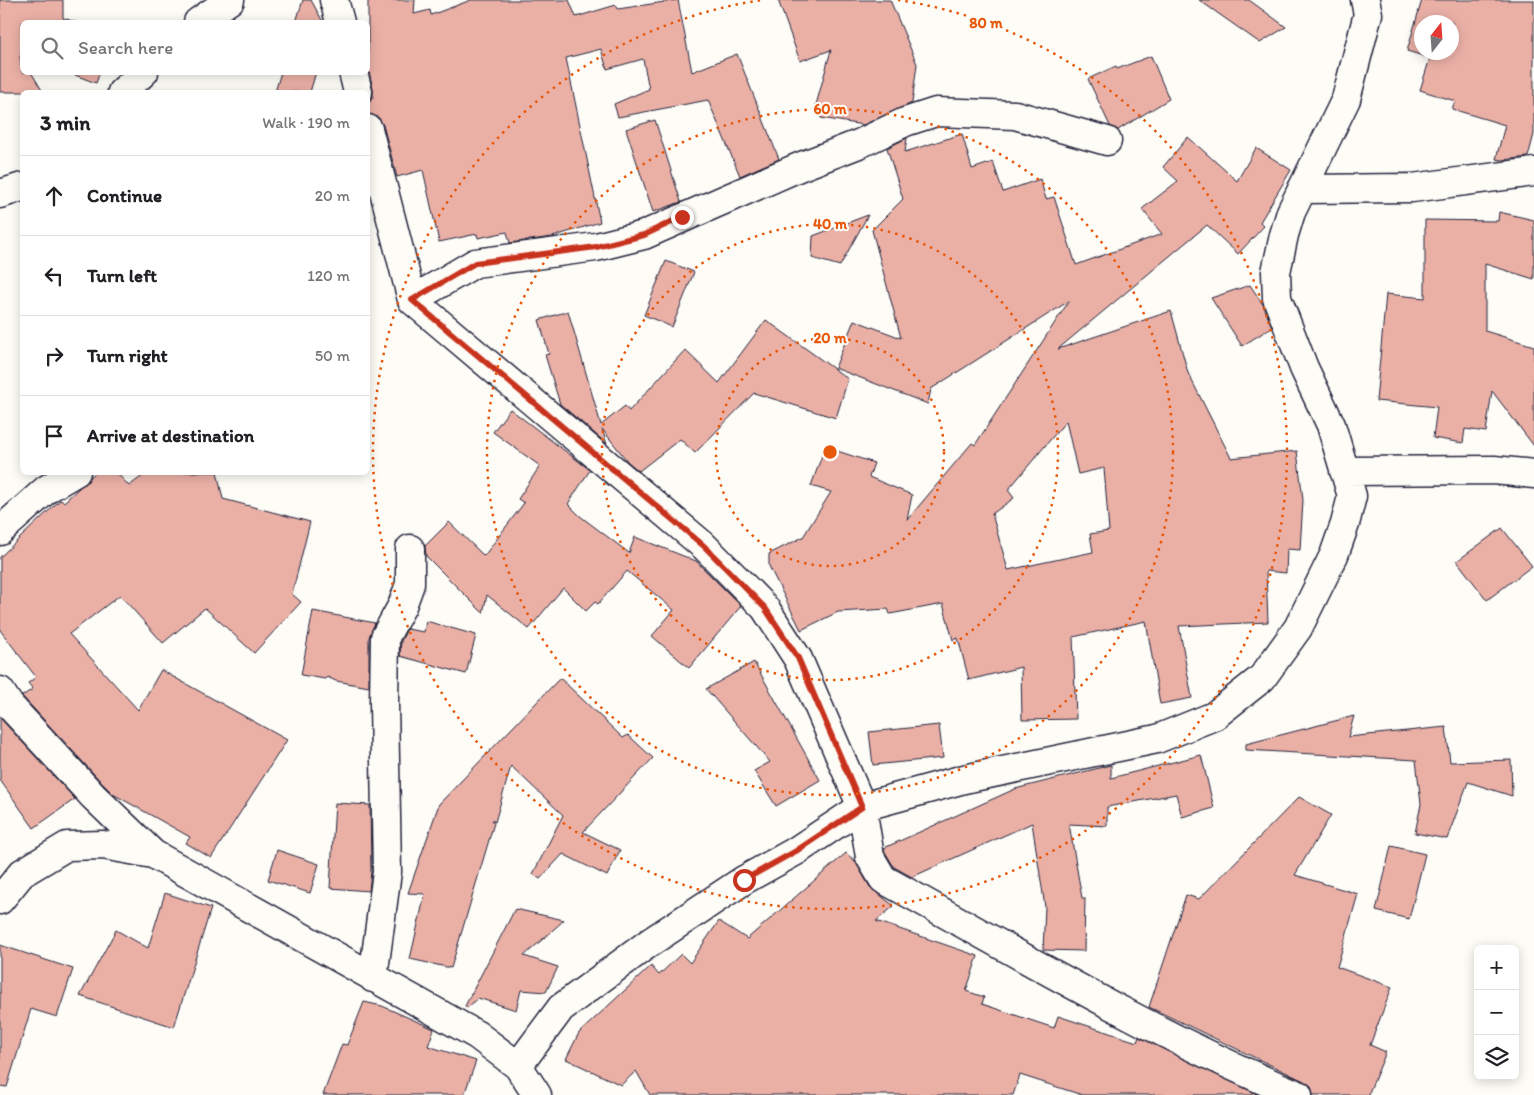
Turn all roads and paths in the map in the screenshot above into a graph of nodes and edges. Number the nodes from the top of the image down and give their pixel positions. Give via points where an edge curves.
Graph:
1 (230, 0) edge
2 (334, 0) edge
3 (1365, 0) edge
4 (201, 20) edge
5 (339, 20) edge
6 (141, 75) edge
7 (354, 75) edge
8 (124, 90) edge
9 (358, 90) edge
10 (370, 137) edge
11 (1107, 141) dead end
12 (1534, 172) edge
13 (20, 188) edge
14 (1302, 189) junction
15 (0, 194) edge
16 (412, 300) junction
17 (1344, 471) junction
18 (1534, 474) edge
19 (71, 475) edge
20 (0, 531) edge
21 (410, 549) dead end
22 (0, 691) edge
23 (862, 807) junction
24 (153, 854) junction
25 (0, 900) edge
26 (373, 978) junction
27 (518, 1066) junction
28 (537, 1095) edge
29 (1298, 1095) edge

1 - 4 street
2 - 5 street
3 - 14 street via 1368,14 1346,99
6 - 8 street
7 - 9 street
10 - 16 street
11 - 16 street via 1015,114 936,112 790,170 644,235 596,247 475,263
12 - 14 street via 1412,188
13 - 15 street
14 - 17 street via 1284,235 1276,272 1278,298 1304,368 1331,425
16 - 23 street via 704,546 765,608 798,658
17 - 18 street via 1494,470
17 - 23 street via 1352,496 1345,524 1334,555 1298,628 1262,678 1214,716 1157,739 964,779
19 - 20 street via 48,489
21 - 26 street via 410,584 386,637 387,872
22 - 24 street via 93,796
23 - 27 street via 649,943 561,1008
23 - 29 street via 870,857 883,879 1225,1063
24 - 25 street via 103,845 67,846 22,873
24 - 26 street
26 - 27 street via 477,1035
27 - 28 street

